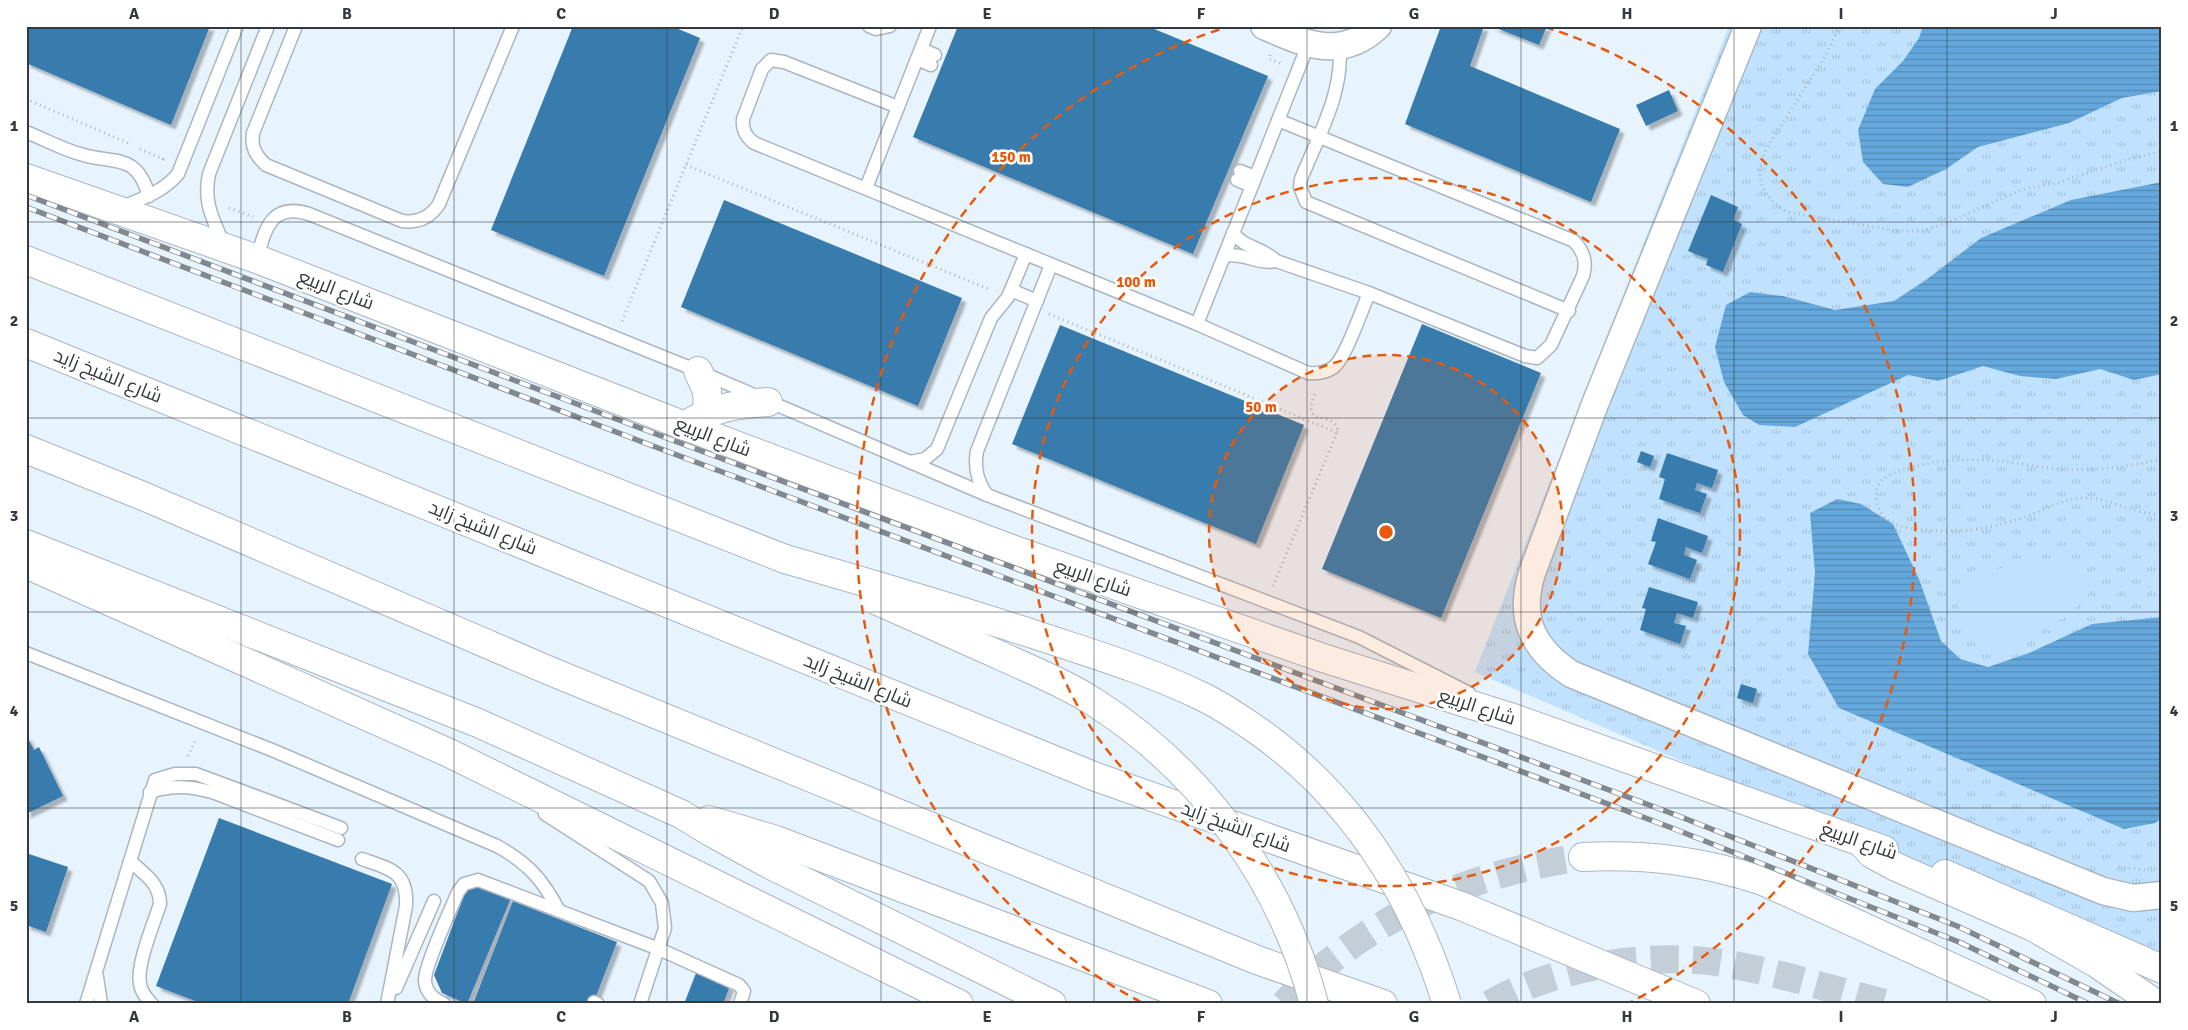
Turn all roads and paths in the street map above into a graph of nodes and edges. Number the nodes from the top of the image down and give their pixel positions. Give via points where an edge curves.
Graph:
1 (237, 26) edge
2 (268, 26) edge
3 (296, 26) edge
4 (513, 26) edge
5 (733, 26) edge
6 (869, 26) edge
7 (890, 26) edge
8 (930, 26) edge
9 (1264, 26) edge
10 (1378, 26) edge
11 (1748, 26) edge
12 (1840, 26) edge
13 (742, 28) edge
14 (1308, 45) junction
15 (1339, 46) junction
16 (919, 54) junction
17 (933, 60) dead end
18 (26, 99) edge
19 (898, 107) junction
20 (1278, 120) junction
21 (26, 132) edge
22 (1318, 136) junction
23 (2162, 151) edge
24 (160, 166) dead end
25 (1239, 175) dead end
26 (26, 178) edge
27 (1254, 181) junction
28 (866, 188) junction
29 (149, 196) junction
30 (118, 209) junction
31 (1233, 232) junction
32 (225, 247) junction
33 (1026, 254) junction
34 (1224, 256) junction
35 (258, 259) junction
36 (26, 260) edge
37 (1276, 261) junction
38 (1051, 265) junction
39 (1011, 290) junction
40 (1369, 293) junction
41 (1037, 300) junction
42 (1568, 311) junction
43 (1197, 324) junction
44 (615, 337) junction
45 (26, 343) edge
46 (698, 371) junction
47 (1324, 372) junction
48 (768, 402) junction
49 (708, 412) junction
50 (685, 426) junction
51 (26, 449) edge
52 (2162, 460) edge
53 (910, 462) junction
54 (987, 495) junction
55 (2162, 514) edge
56 (26, 544) edge
57 (785, 559) junction
58 (26, 564) edge
59 (1267, 602) junction
60 (26, 653) edge
61 (1510, 717) junction
62 (203, 722) junction
63 (449, 753) junction
64 (181, 773) junction
65 (150, 792) junction
66 (681, 814) junction
67 (1862, 844) junction
68 (1584, 857) tunnel mouth
69 (362, 859) dead end
70 (130, 861) junction
71 (2116, 867) dead end
72 (2155, 896) edge
73 (434, 901) dead end
74 (559, 911) junction
75 (659, 950) junction
76 (2162, 969) edge
77 (96, 973) junction
78 (86, 1004) edge
79 (101, 1004) edge
80 (152, 1004) edge
81 (388, 1004) edge
82 (444, 1004) edge
83 (640, 1004) edge
84 (740, 1004) edge
85 (959, 1004) edge
86 (1052, 1004) edge
87 (1208, 1004) edge
88 (1314, 1004) edge
89 (1383, 1004) edge
90 (1447, 1004) edge
91 (1696, 1004) edge
92 (2032, 1004) edge
93 (2156, 1004) edge

1 - 29 lane via 178,174 169,185
2 - 32 lane via 209,174 210,211
3 - 4 lane via 253,132 254,151 266,165 410,222 427,217 439,204
5 - 13 path
6 - 7 lane via 876,29
8 - 16 lane
9 - 14 street
10 - 15 street via 1369,35
11 - 72 street via 1595,404 1532,573 1526,592 1526,612 1532,631 1554,663 1571,674 2103,891 2118,896
12 - 23 path via 1826,55 1760,163 1760,178 1765,192 1774,204 1787,212 1896,231 1922,230 1941,225 2023,189 2058,183
13 - 44 path
14 - 15 street
14 - 20 lane
15 - 22 lane via 1337,87
16 - 17 lane
16 - 19 lane
18 - 24 path via 163,158
19 - 28 lane
19 - 28 lane via 778,60 771,60 762,69 743,119 742,126 748,139
20 - 22 lane
20 - 27 lane
21 - 29 lane via 79,154 120,160 139,174
22 - 42 lane via 1574,242 1585,257 1586,267
22 - 42 lane via 1301,179 1300,187 1306,202
25 - 27 lane
26 - 30 main road, شارع الربيع
27 - 31 lane
28 - 33 lane
29 - 30 lane
30 - 32 main road, شارع الربيع
31 - 34 lane
31 - 37 lane via 1242,242
32 - 35 main road, شارع الربيع
33 - 38 lane
33 - 39 lane
34 - 37 lane via 1237,254 1266,262
34 - 43 lane
35 - 44 lane via 269,223 277,215 298,211
35 - 50 main road, شارع الربيع
36 - 57 main road
37 - 40 lane
38 - 41 lane
38 - 43 lane
39 - 41 lane
39 - 53 lane via 991,318 937,449 925,459
40 - 42 lane via 1537,358 1551,345
40 - 47 lane via 1342,355 1332,368
41 - 54 lane via 977,451 975,470
43 - 47 lane via 1299,370 1316,374
44 - 46 lane
45 - 91 main road, شارع الشيخ زايد via 1096,777 1461,906
46 - 48 lane
46 - 49 main road via 706,391
47 - 59 path via 1310,410 1314,416 1336,425 1338,433
48 - 49 main road via 736,404
48 - 53 lane
49 - 50 main road
50 - 61 main road, شارع الربيع via 1017,551 1323,658
51 - 89 main road via 550,671 1257,960
52 - 55 path via 2094,469 1948,461 1920,465 1893,474 1882,480 1876,492 1882,516 1893,523 1933,531 1985,529 2010,523 2071,499 2083,498 2096,498 2153,515
53 - 54 lane
54 - 59 lane
56 - 66 main road via 478,723
57 - 88 main road, bridge via 1048,677 1094,702 1136,732 1175,766 1242,844 1291,934
57 - 90 main road, bridge via 1102,657 1205,698 1240,718 1304,768 1333,797 1383,861 1431,954
58 - 63 main road
59 - 61 lane via 1359,637
60 - 62 lane
61 - 67 main road, شارع الربيع
62 - 64 path
62 - 74 lane via 497,846 534,872
63 - 75 lane via 649,881 657,891 665,915
63 - 85 main road
64 - 65 lane via 155,780
64 - 65 lane via 217,780 339,834 192,787 171,786
65 - 70 lane
66 - 86 main road via 767,863
66 - 87 main road via 776,840
67 - 76 main road, شارع الربيع via 1910,859
67 - 93 main road via 1883,861 2033,927 2096,963
68 - 92 main road via 1620,855 1693,861 1763,881
69 - 81 lane via 400,876 407,891
70 - 77 lane
70 - 80 lane via 155,884 160,897 139,971 140,985
71 - 72 path via 2148,870
73 - 81 lane
74 - 75 lane
74 - 82 lane via 528,903 484,881 473,881 461,888 425,974 428,991
75 - 83 lane
75 - 84 lane via 739,985 744,991
77 - 78 lane
77 - 79 lane

